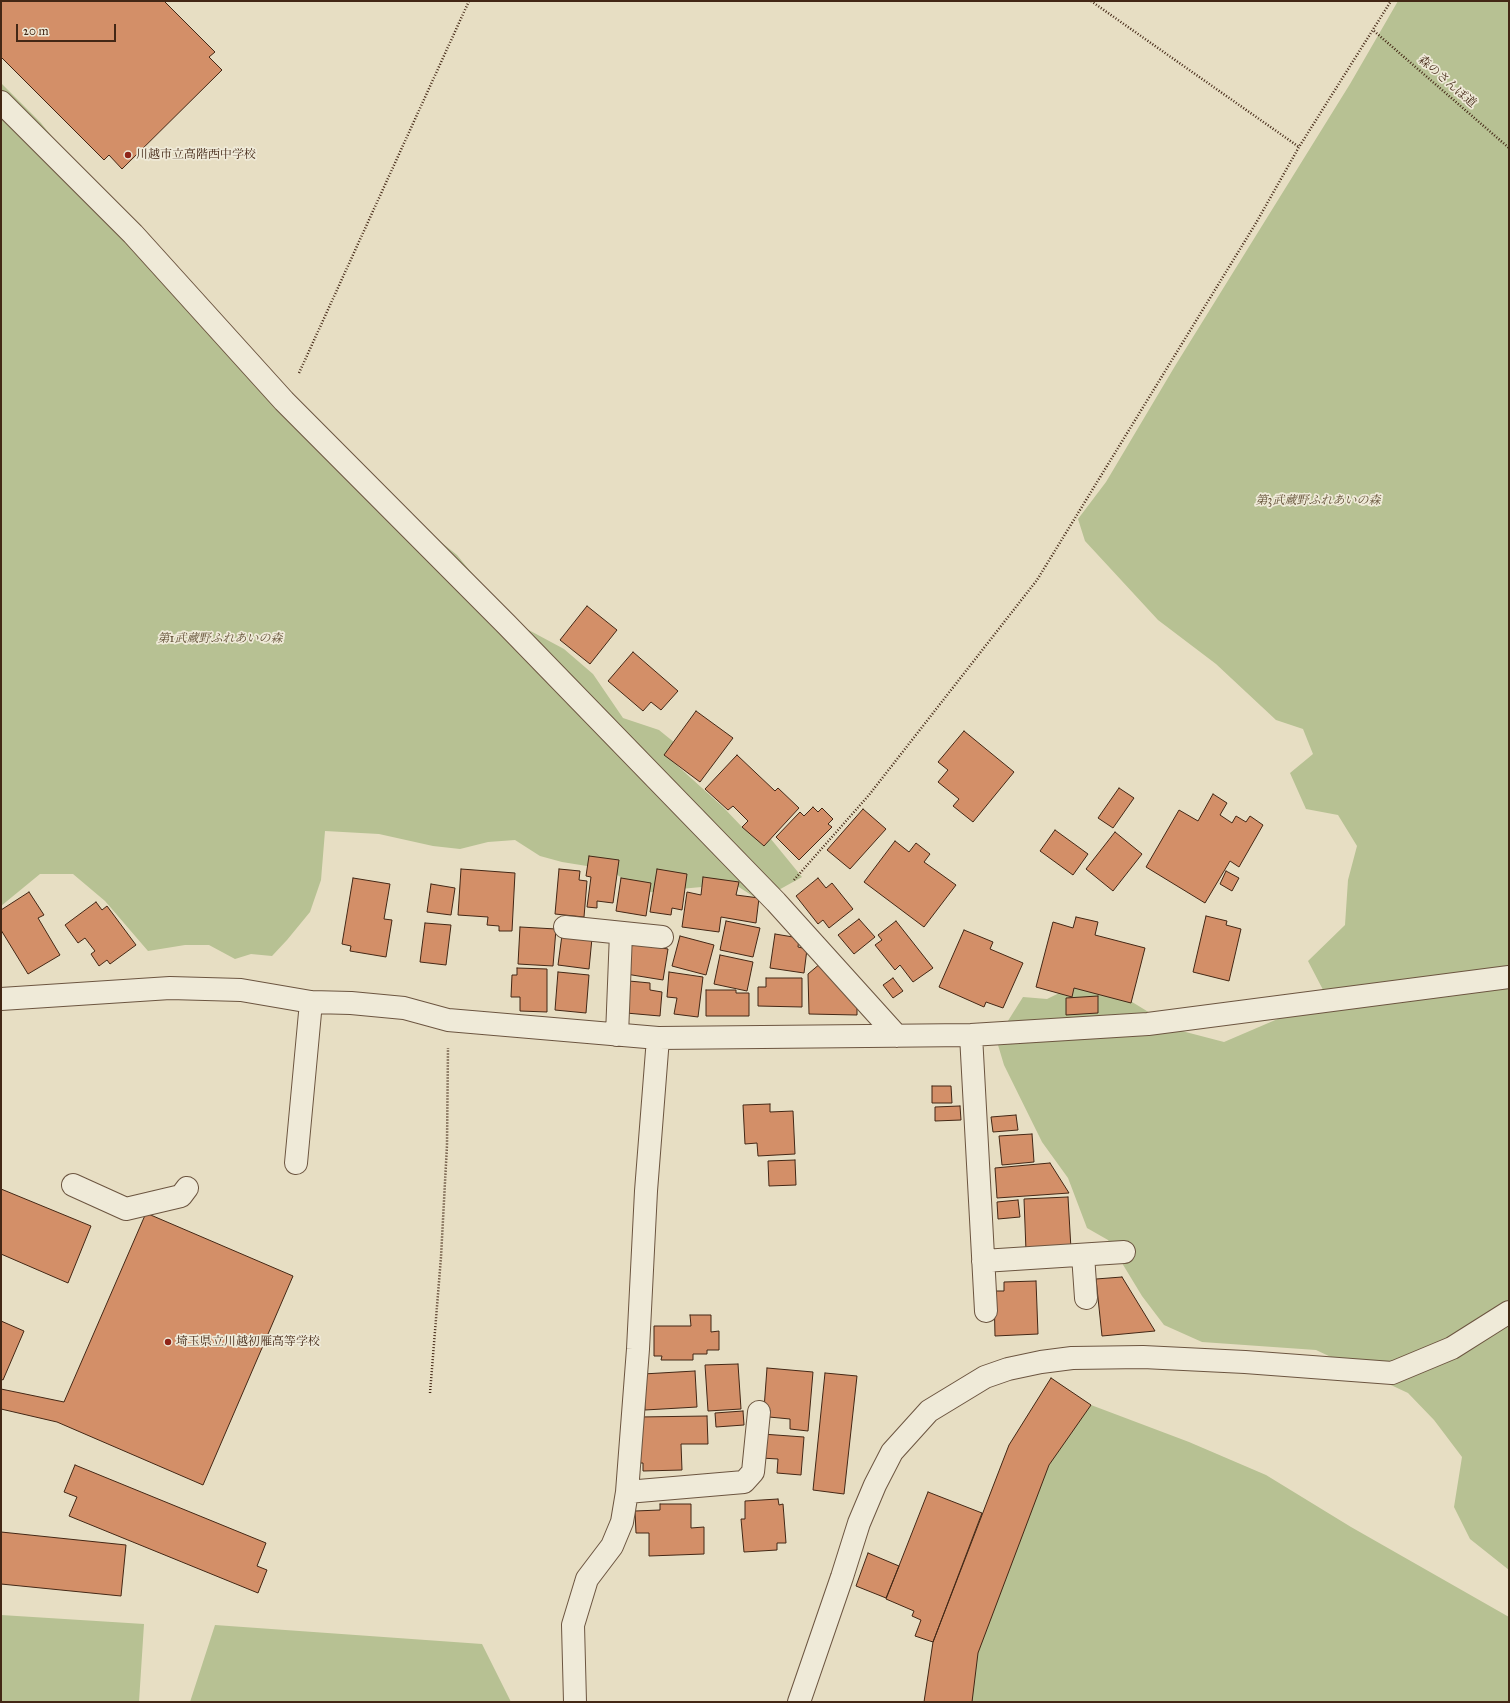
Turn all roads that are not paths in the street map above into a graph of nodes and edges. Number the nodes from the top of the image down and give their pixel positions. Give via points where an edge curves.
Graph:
1 (1, 102) edge
2 (565, 927) dead end
3 (621, 933) junction
4 (662, 937) dead end
5 (1509, 977) edge
6 (1, 999) edge
7 (311, 1002) junction
8 (617, 1035) junction
9 (971, 1035) junction
10 (897, 1036) junction
11 (658, 1038) junction
12 (296, 1163) dead end
13 (74, 1185) dead end
14 (187, 1188) dead end
15 (1124, 1252) dead end
16 (1083, 1255) junction
17 (983, 1261) junction
18 (1086, 1298) dead end
19 (986, 1312) dead end
20 (1509, 1312) edge
21 (759, 1412) dead end
22 (627, 1492) junction
23 (575, 1702) edge
24 (799, 1702) edge

1 - 10 street via 133,234 281,398 507,625 776,902
2 - 3 street
3 - 4 street
3 - 8 street
5 - 9 street via 1148,1024
6 - 7 street via 170,988 241,990
7 - 8 street via 404,1008 448,1020
7 - 12 street
8 - 11 street
9 - 10 street
9 - 17 street
10 - 11 street
11 - 22 street
13 - 14 street via 126,1210 176,1198
15 - 16 street
16 - 17 street
16 - 18 street
17 - 19 street
20 - 24 street via 1452,1348 1392,1374 1143,1357 1072,1358 1008,1369 985,1377 929,1411 892,1452 859,1523
21 - 22 street via 753,1472 744,1482
22 - 23 street via 622,1522 612,1546 587,1580 573,1625

